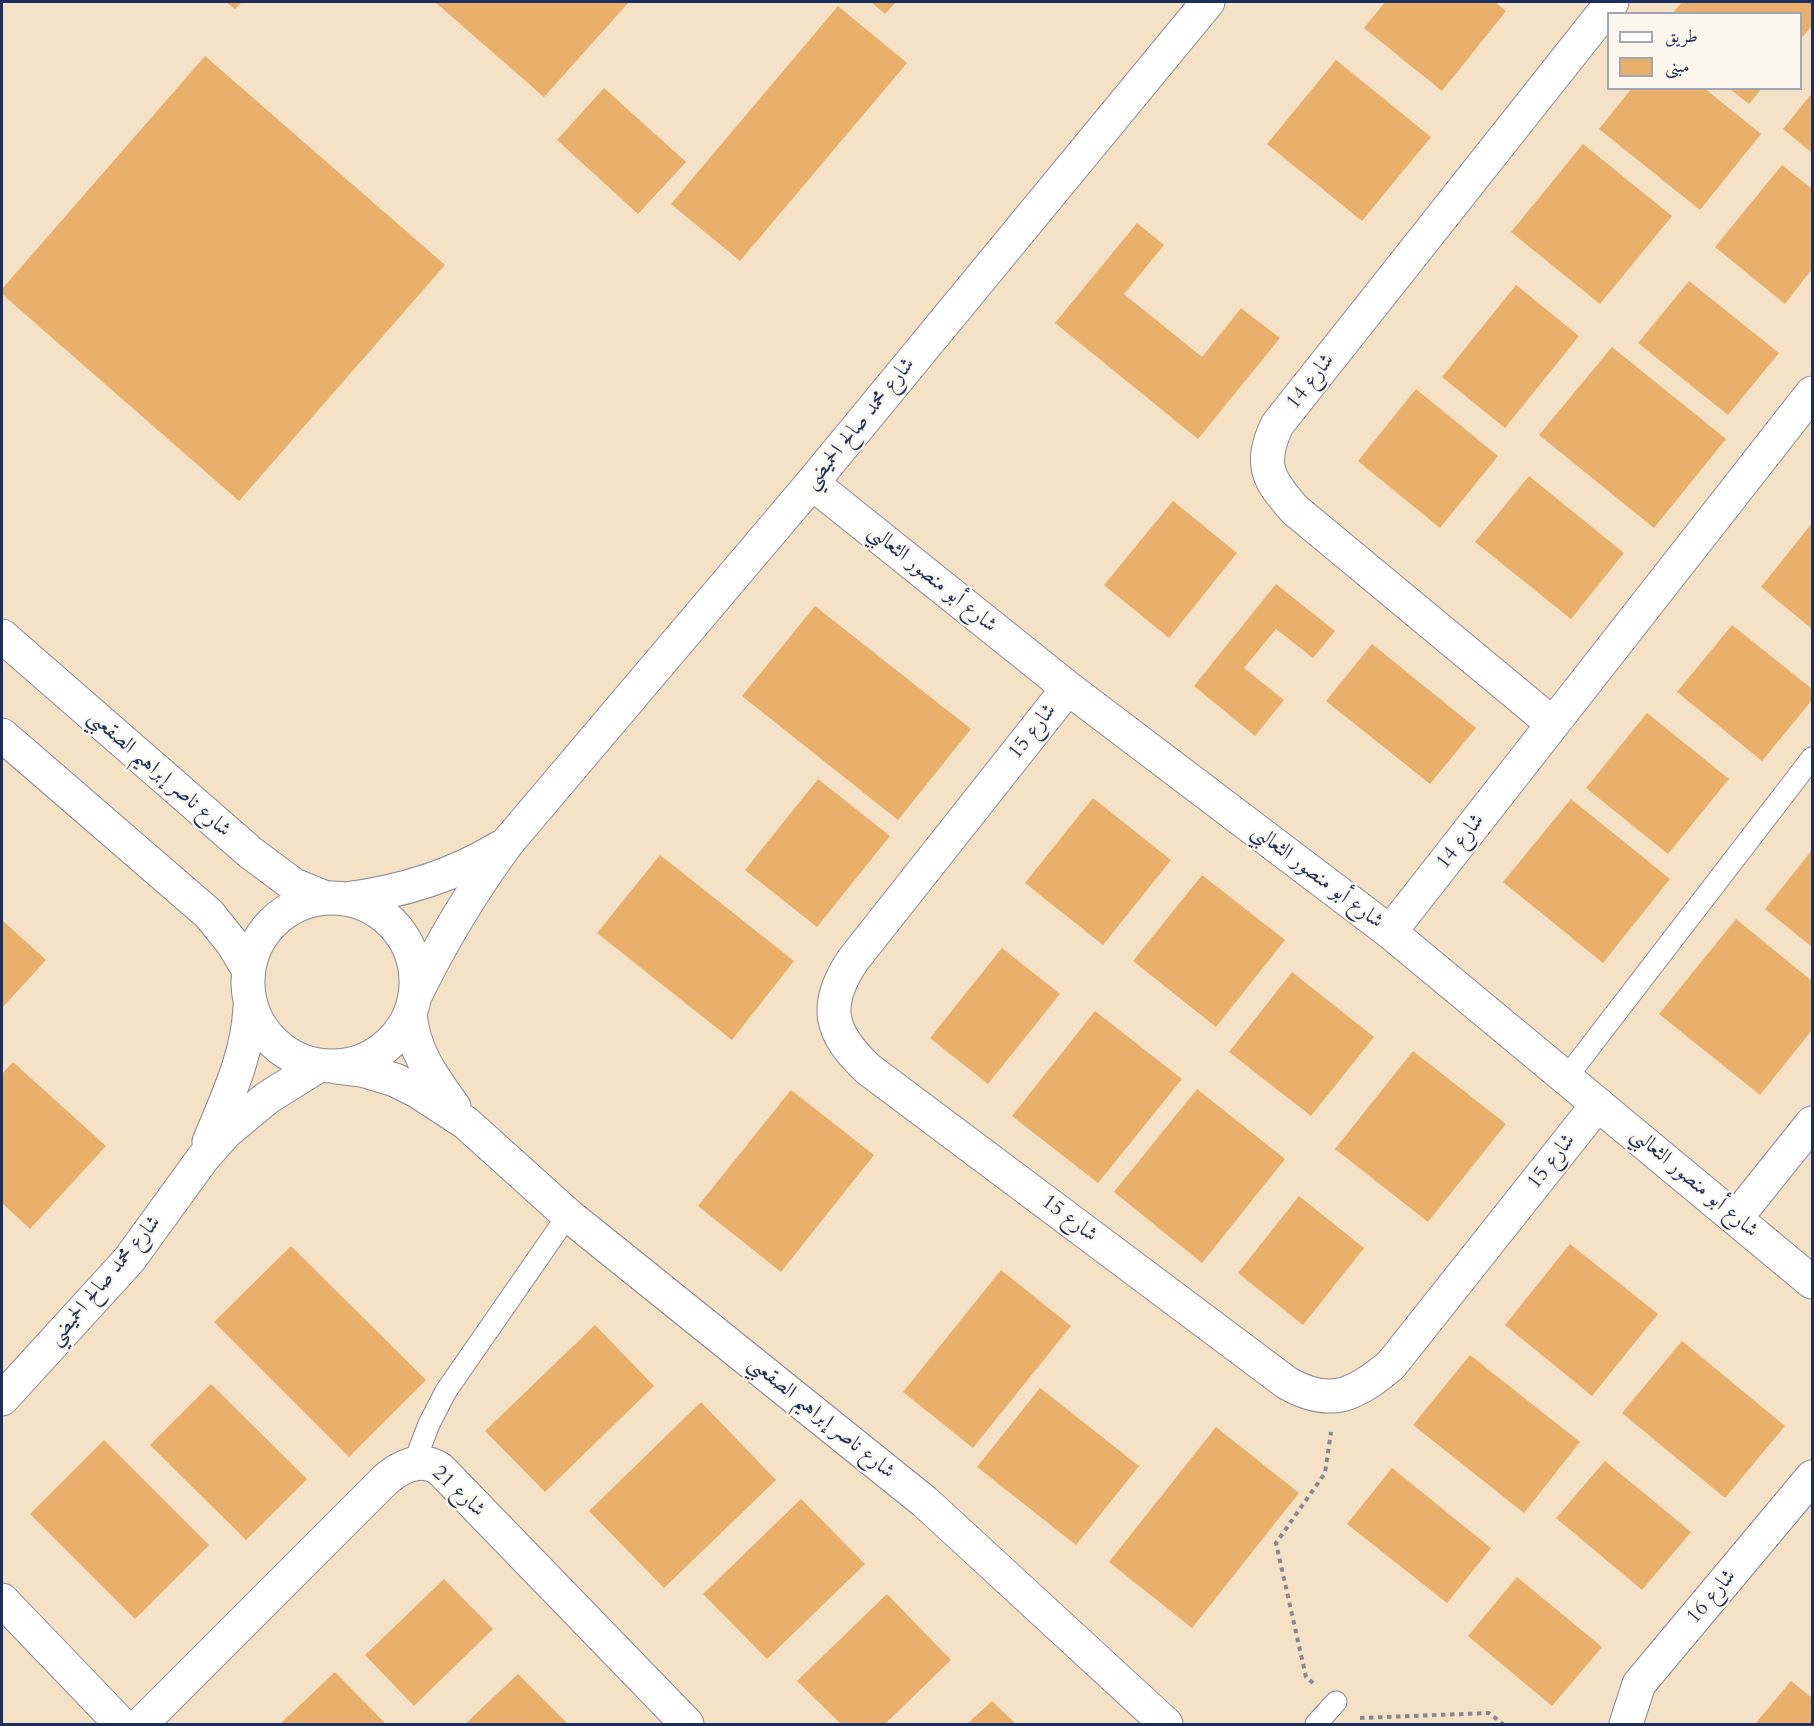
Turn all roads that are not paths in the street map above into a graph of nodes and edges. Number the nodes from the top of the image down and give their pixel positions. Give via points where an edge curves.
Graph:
1 (1208, 2) edge
2 (1612, 2) edge
3 (1812, 393) edge
4 (812, 483) junction
5 (2, 636) edge
6 (1068, 688) junction
7 (1553, 724) junction
8 (2, 735) edge
9 (1812, 758) edge
10 (508, 842) junction
11 (336, 899) junction
12 (1390, 932) junction
13 (248, 969) junction
14 (412, 1005) junction
15 (250, 1006) junction
16 (327, 1066) junction
17 (1566, 1078) junction
18 (1598, 1104) junction
19 (466, 1123) junction
20 (1812, 1123) edge
21 (203, 1158) junction
22 (568, 1215) junction
23 (1736, 1218) junction
24 (1812, 1282) edge
25 (2, 1399) edge
26 (414, 1463) junction
27 (1812, 1477) edge
28 (2, 1599) edge
29 (1336, 1702) road end
30 (121, 1725) edge
31 (141, 1725) edge
32 (687, 1725) edge
33 (1166, 1725) edge
34 (1316, 1725) edge
35 (1626, 1725) edge

1 - 4 street, شارع محمد صالح الحميضي
2 - 7 street, شارع 14 via 1277,425 1267,453 1271,479 1295,510
3 - 7 street, شارع 14
4 - 6 street, شارع أبو منصور الثعالبي
4 - 10 street, شارع محمد صالح الحميضي
5 - 11 street, شارع ناصر إبراهيم الصقعبي via 259,860 294,885
6 - 12 street, شارع أبو منصور الثعالبي
6 - 18 street, شارع 15 via 846,970 837,989 834,1021 854,1056 868,1069 1287,1383 1319,1397 1336,1396 1370,1383 1391,1365
7 - 12 street, شارع 14
8 - 13 street via 209,914
9 - 17 lane
10 - 11 street, شارع محمد صالح الحميضي via 425,883 380,895
10 - 14 street, شارع محمد صالح الحميضي via 464,904
11 - 13 street via 299,905 275,920 253,950
11 - 14 street via 364,904 380,913 400,933 413,958 416,977
12 - 17 street, شارع أبو منصور الثعالبي
13 - 15 street
14 - 16 street via 400,1031 388,1045 364,1060
14 - 19 street, شارع ناصر إبراهيم الصقعبي via 413,1036 424,1063
15 - 16 street via 269,1039 283,1052 300,1061
15 - 21 street, شارع محمد صالح الحميضي via 242,1059
16 - 19 street, شارع ناصر إبراهيم الصقعبي via 362,1070 395,1080
16 - 21 street, شارع محمد صالح الحميضي via 286,1085 245,1115
17 - 18 street, شارع أبو منصور الثعالبي
18 - 23 street, شارع أبو منصور الثعالبي
19 - 22 street, شارع ناصر إبراهيم الصقعبي
20 - 23 street
21 - 25 street, شارع محمد صالح الحميضي via 129,1260
22 - 26 lane via 451,1382
22 - 33 street, شارع ناصر إبراهيم الصقعبي via 925,1502
23 - 24 street, شارع أبو منصور الثعالبي
26 - 31 street, شارع 21 via 385,1480
26 - 32 street, شارع 21 via 426,1462 440,1469
27 - 35 street, شارع 16 via 1639,1684
28 - 30 street
29 - 34 lane

